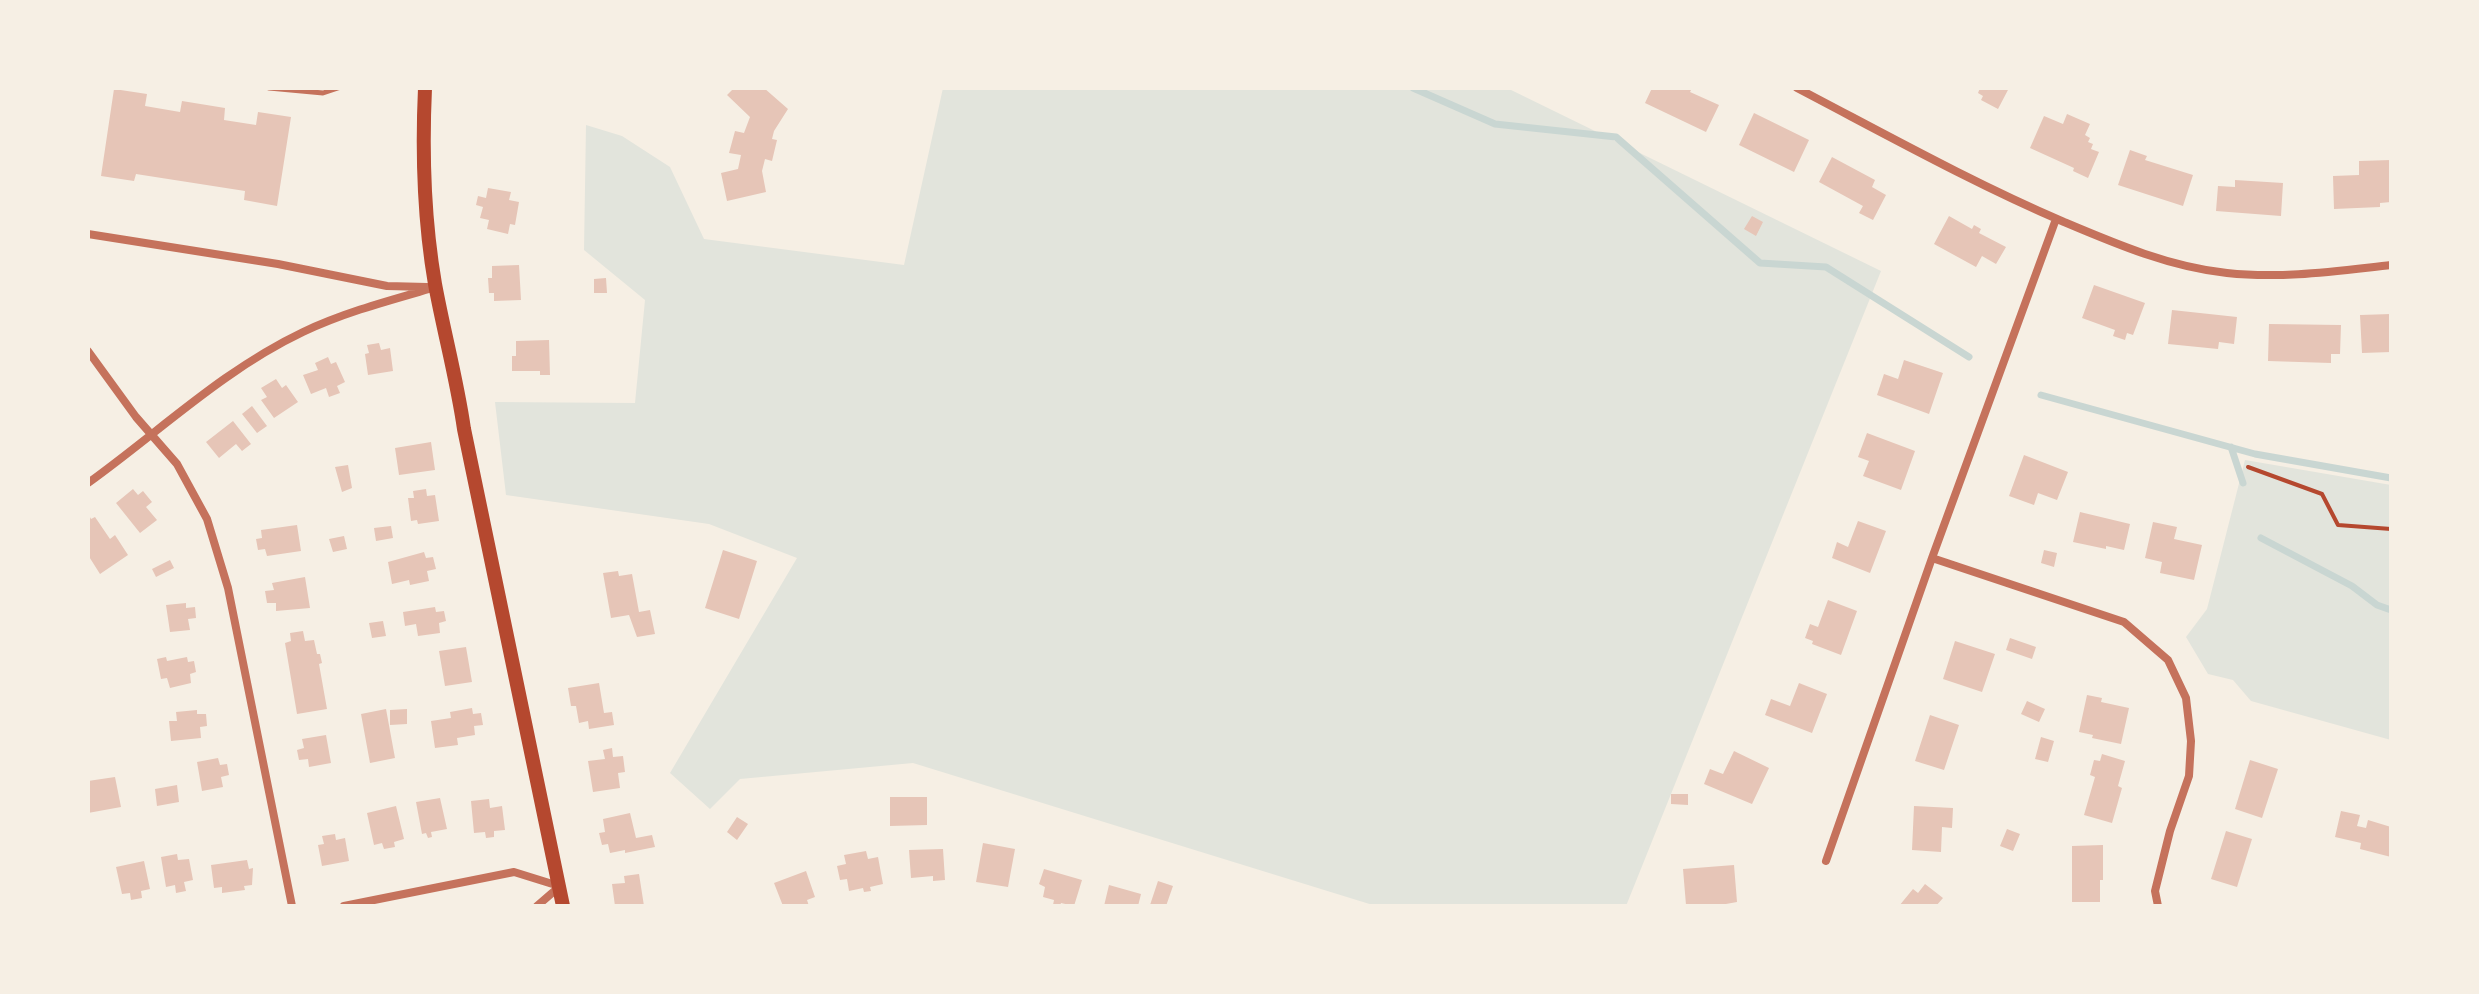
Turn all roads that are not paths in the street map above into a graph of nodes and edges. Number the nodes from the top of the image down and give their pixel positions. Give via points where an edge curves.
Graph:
1 (269, 88) edge
2 (338, 88) edge
3 (425, 88) edge
4 (1797, 88) edge
5 (2056, 219) junction
6 (88, 234) edge
7 (2391, 265) edge
8 (436, 287) junction
9 (88, 351) edge
10 (151, 435) junction
11 (88, 483) edge
12 (1932, 558) junction
13 (1826, 861) dead end
14 (559, 887) junction
15 (292, 906) edge
16 (344, 906) edge
17 (537, 906) edge
18 (563, 906) edge
19 (2158, 906) edge

1 - 2 lane via 323,93
3 - 8 main road via 424,168
4 - 5 street
5 - 7 street via 2165,261 2214,272 2288,276
5 - 12 street
6 - 8 street via 387,286
8 - 10 street via 302,332 222,381
8 - 14 main road
9 - 10 street
10 - 11 street
10 - 15 street via 188,481 215,542
12 - 13 street
12 - 19 street via 2124,622 2168,660 2186,698 2191,741 2189,776 2155,891
14 - 16 street via 514,872
14 - 17 street
14 - 18 main road

